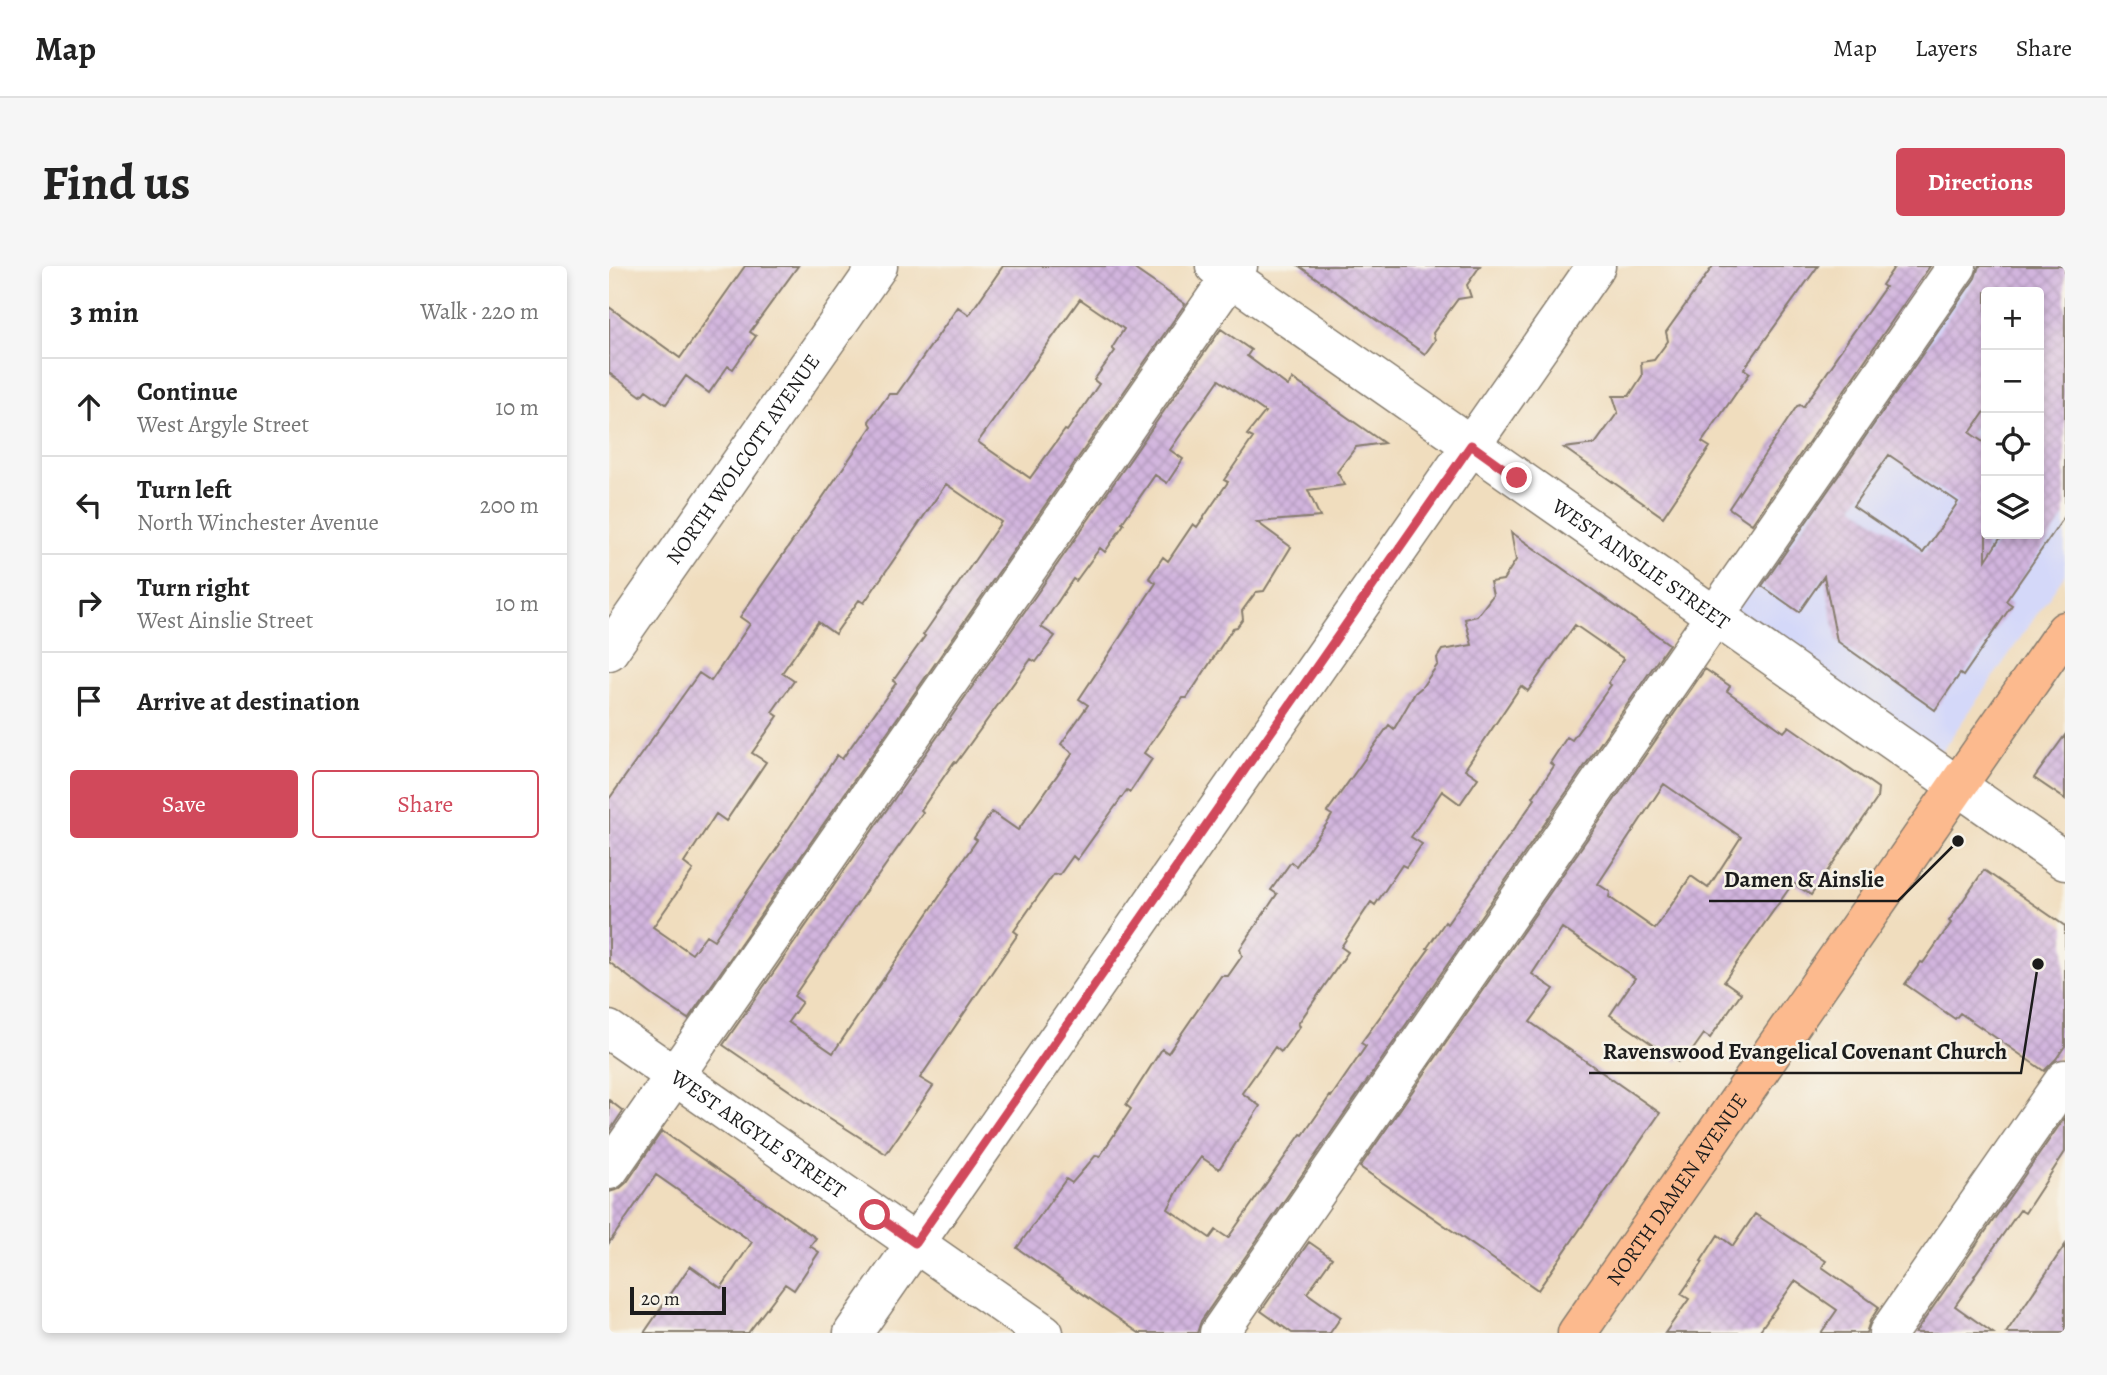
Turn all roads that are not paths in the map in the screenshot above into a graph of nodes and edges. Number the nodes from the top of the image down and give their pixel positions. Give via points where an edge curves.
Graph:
1 (878, 266) edge
2 (1596, 266) edge
3 (1957, 266) edge
4 (1228, 270) edge
5 (1471, 445) junction
6 (1714, 616) junction
7 (2065, 631) edge
8 (609, 652) edge
9 (1957, 786) junction
10 (2065, 862) edge
11 (609, 1030) edge
12 (675, 1076) junction
13 (2065, 1079) edge
14 (609, 1171) edge
15 (915, 1243) junction
16 (853, 1333) edge
17 (1044, 1333) edge
18 (1219, 1333) edge
19 (1577, 1333) edge
20 (1888, 1333) edge

1 - 8 street, NORTH WOLCOTT AVENUE
2 - 5 street
3 - 6 street
4 - 5 street, WEST AINSLIE STREET
4 - 12 street
5 - 6 street, WEST AINSLIE STREET
5 - 15 street
6 - 9 street, WEST AINSLIE STREET
6 - 18 street
7 - 9 main road, NORTH DAMEN AVENUE
9 - 10 street, WEST AINSLIE STREET
9 - 19 main road, NORTH DAMEN AVENUE
11 - 12 street, WEST ARGYLE STREET
12 - 14 street
12 - 15 street, WEST ARGYLE STREET
13 - 20 street
15 - 16 street
15 - 17 street, WEST ARGYLE STREET

